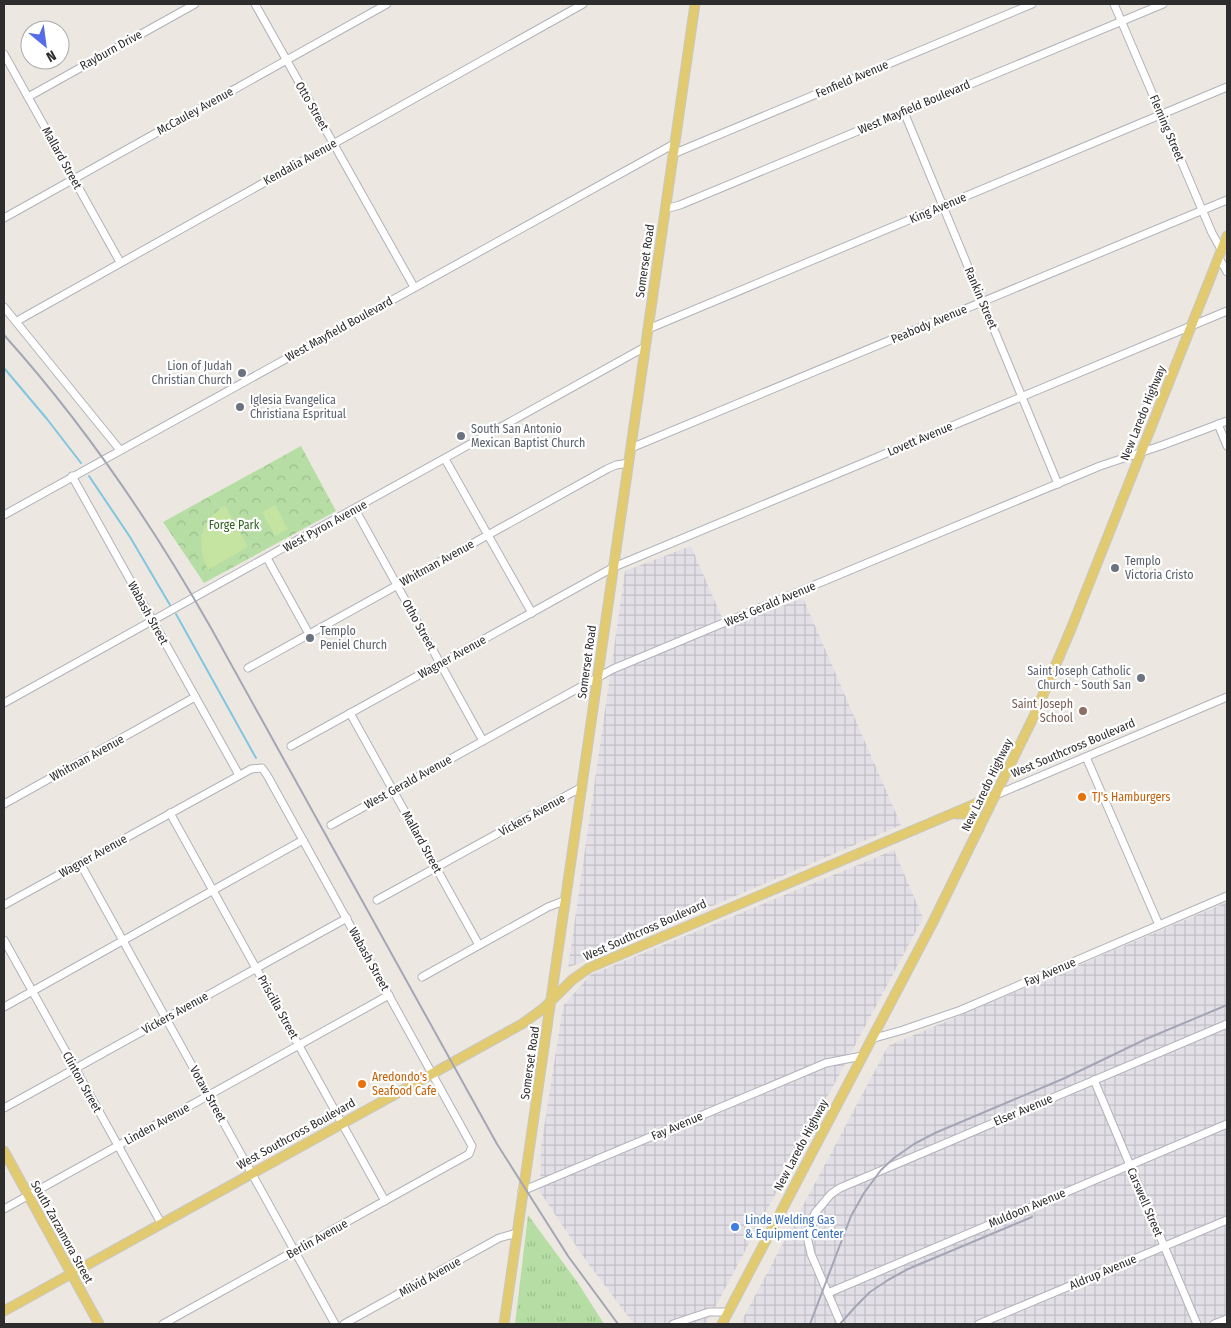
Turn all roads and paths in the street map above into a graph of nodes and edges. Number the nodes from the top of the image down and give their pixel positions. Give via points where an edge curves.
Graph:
1 (195, 4) edge
2 (255, 4) edge
3 (387, 4) edge
4 (583, 4) edge
5 (695, 4) edge
6 (1032, 4) edge
7 (1114, 4) edge
8 (1163, 4) edge
9 (1122, 21) junction
10 (4, 54) edge
11 (286, 60) junction
12 (1227, 87) edge
13 (28, 97) junction
14 (904, 112) junction
15 (1161, 115) junction
16 (334, 143) junction
17 (674, 144) junction
18 (673, 154) junction
19 (73, 179) junction
20 (1227, 200) edge
21 (943, 206) junction
22 (665, 209) junction
23 (1202, 210) junction
24 (4, 218) edge
25 (1227, 236) edge
26 (1220, 254) junction
27 (120, 262) junction
28 (1227, 272) edge
29 (414, 287) junction
30 (983, 301) junction
31 (4, 307) edge
32 (1227, 311) edge
33 (16, 321) junction
34 (1191, 326) junction
35 (648, 329) junction
36 (645, 347) junction
37 (1022, 397) junction
38 (1227, 421) edge
39 (1218, 424) junction
40 (1227, 446) edge
41 (631, 448) junction
42 (120, 450) junction
43 (1142, 451) junction
44 (445, 459) junction
45 (629, 463) junction
46 (72, 476) junction
47 (1058, 484) junction
48 (355, 509) junction
49 (4, 515) edge
50 (488, 535) junction
51 (267, 558) junction
52 (614, 568) junction
53 (397, 586) junction
54 (532, 613) junction
55 (153, 621) junction
56 (309, 634) junction
57 (440, 664) junction
58 (248, 668) dead end
59 (598, 678) junction
60 (1227, 697) edge
61 (195, 698) junction
62 (4, 703) edge
63 (350, 713) junction
64 (483, 741) junction
65 (291, 746) dead end
66 (1086, 757) junction
67 (262, 768) joint
68 (239, 775) junction
69 (582, 787) junction
70 (393, 791) junction
71 (996, 795) junction
72 (4, 804) edge
73 (170, 813) junction
74 (950, 814) junction
75 (331, 824) dead end
76 (979, 829) junction
77 (303, 840) junction
78 (80, 863) junction
79 (436, 868) junction
80 (213, 890) junction
81 (1227, 896) edge
82 (377, 900) dead end
83 (566, 900) junction
84 (4, 905) edge
85 (347, 918) junction
86 (1159, 925) junction
87 (4, 940) edge
88 (123, 940) junction
89 (479, 945) junction
90 (256, 968) junction
91 (422, 977) dead end
92 (31, 992) junction
93 (389, 995) junction
94 (551, 1001) junction
95 (4, 1007) edge
96 (166, 1018) junction
97 (1227, 1024) edge
98 (871, 1039) junction
99 (299, 1046) junction
100 (862, 1056) junction
101 (75, 1068) junction
102 (432, 1072) junction
103 (1094, 1080) junction
104 (209, 1096) junction
105 (4, 1108) edge
106 (342, 1123) junction
107 (1227, 1124) edge
108 (118, 1146) junction
109 (4, 1151) edge
110 (471, 1152) joint
111 (1130, 1165) junction
112 (252, 1173) junction
113 (522, 1191) junction
114 (28, 1196) junction
115 (385, 1201) junction
116 (4, 1209) edge
117 (1227, 1220) edge
118 (161, 1224) junction
119 (517, 1232) junction
120 (1164, 1247) junction
121 (295, 1251) junction
122 (70, 1274) junction
123 (828, 1293) junction
124 (4, 1311) edge
125 (728, 1312) junction
126 (1227, 1319) edge
127 (99, 1324) edge
128 (163, 1324) edge
129 (335, 1324) edge
130 (344, 1324) edge
131 (504, 1324) edge
132 (673, 1324) edge
133 (722, 1324) edge
134 (841, 1324) edge
135 (979, 1324) edge
136 (1197, 1324) edge
137 (1214, 1324) edge

1 - 13 street, Rayburn Drive
2 - 11 street, Otto Street
3 - 11 street, McCauley Avenue
4 - 16 street, Kendalia Avenue
5 - 17 main road, Somerset Road
6 - 18 street, Fenfield Avenue
7 - 9 street, Fleming Street
8 - 9 street, West Mayfield Boulevard
9 - 14 street, West Mayfield Boulevard
9 - 15 street, Fleming Street
10 - 13 street, Mallard Street
11 - 16 street, Otto Street
11 - 19 street, McCauley Avenue
12 - 15 street, King Avenue
13 - 19 street, Mallard Street
14 - 21 street, Rankin Street
14 - 22 street, West Mayfield Boulevard
15 - 21 street, King Avenue
15 - 23 street, Fleming Street
16 - 27 street, Kendalia Avenue
16 - 29 street, Otto Street
17 - 18 main road, Somerset Road
17 - 29 street, West Mayfield Boulevard
18 - 22 main road, Somerset Road
19 - 24 street, McCauley Avenue
19 - 27 street, Mallard Street
20 - 23 street, Peabody Avenue
21 - 30 street, Rankin Street
21 - 35 street, King Avenue
22 - 35 main road, Somerset Road
23 - 26 street, Fleming Street
23 - 30 street, Peabody Avenue
25 - 26 main road, New Laredo Highway
26 - 28 street, Fleming Street
26 - 34 main road, New Laredo Highway
27 - 33 street, Kendalia Avenue
29 - 42 street, West Mayfield Boulevard
30 - 37 street, Rankin Street
30 - 41 street, Peabody Avenue
31 - 33 street
32 - 34 street, Lovett Avenue
33 - 42 street
34 - 37 street, Lovett Avenue
34 - 43 main road, New Laredo Highway
35 - 36 main road, Somerset Road
36 - 41 main road, Somerset Road
36 - 44 street, West Pyron Avenue
37 - 47 street, Rankin Street
37 - 52 street, Lovett Avenue
38 - 39 street, West Gerald Avenue
39 - 40 street
39 - 43 street, West Gerald Avenue
41 - 45 main road, Somerset Road
42 - 46 street, West Mayfield Boulevard
43 - 47 street, West Gerald Avenue
43 - 71 main road, New Laredo Highway via 1065,644
44 - 48 street, West Pyron Avenue
44 - 50 street
45 - 50 street, Whitman Avenue via 607,469
45 - 52 main road, Somerset Road
46 - 49 street, West Mayfield Boulevard
46 - 55 street, Wabash Street
47 - 59 street, West Gerald Avenue
48 - 51 street, West Pyron Avenue
48 - 53 street, Otho Street
50 - 53 street, Whitman Avenue
50 - 54 street
51 - 55 street, West Pyron Avenue
51 - 56 street
52 - 54 street, Wagner Avenue
52 - 59 main road, Somerset Road
53 - 56 street, Whitman Avenue
53 - 57 street, Otho Street
54 - 57 street, Wagner Avenue
55 - 61 street, Wabash Street
55 - 62 street, West Pyron Avenue
56 - 58 street, Whitman Avenue
57 - 63 street, Wagner Avenue
57 - 64 street, Otho Street
59 - 64 street, West Gerald Avenue
59 - 69 main road, Somerset Road
60 - 66 street, West Southcross Boulevard
61 - 68 street, Wabash Street
61 - 72 street, Whitman Avenue
63 - 65 street, Wagner Avenue
63 - 70 street, Mallard Street
64 - 70 street, West Gerald Avenue
66 - 71 street, West Southcross Boulevard
66 - 86 street
67 - 68 street, Wagner Avenue
67 - 77 street, Wabash Street
68 - 73 street, Wagner Avenue
69 - 79 street, Vickers Avenue
69 - 83 main road, Somerset Road
70 - 75 street, West Gerald Avenue
70 - 79 street, Mallard Street
71 - 74 main road, West Southcross Boulevard
71 - 76 main road, New Laredo Highway
73 - 78 street, Wagner Avenue
73 - 80 street, Priscilla Street
74 - 76 main road via 971,814
74 - 94 main road, West Southcross Boulevard via 602,961 576,977
76 - 98 main road, New Laredo Highway
77 - 80 street
77 - 85 street, Wabash Street
78 - 84 street, Wagner Avenue
78 - 88 street, Votaw Street
79 - 82 street, Vickers Avenue
79 - 89 street, Mallard Street
80 - 88 street
80 - 90 street, Priscilla Street
81 - 86 street, Fay Avenue
83 - 89 street
83 - 94 main road, Somerset Road
85 - 90 street, Vickers Avenue
85 - 93 street, Wabash Street
86 - 98 street, Fay Avenue via 961,1010
87 - 92 street, Clinton Street
88 - 92 street
88 - 96 street, Votaw Street
89 - 91 street
90 - 96 street, Vickers Avenue
90 - 99 street, Priscilla Street
92 - 95 street
92 - 101 street, Clinton Street
93 - 99 street, Linden Avenue
93 - 102 street, Wabash Street
94 - 102 main road, West Southcross Boulevard via 522,1024
94 - 113 main road, Somerset Road
96 - 101 street, Vickers Avenue
96 - 104 street, Votaw Street
97 - 103 street, Elser Avenue
98 - 100 main road, New Laredo Highway
99 - 104 street, Linden Avenue
99 - 106 street, Priscilla Street
100 - 113 street, Fay Avenue via 826,1063
100 - 125 main road, New Laredo Highway
101 - 105 street, Vickers Avenue
101 - 108 street, Clinton Street
102 - 106 main road, West Southcross Boulevard
102 - 110 street, Wabash Street via 471,1142
103 - 111 street, Carswell Street
103 - 123 street, Elser Avenue via 831,1194 815,1213 807,1236
104 - 108 street, Linden Avenue
104 - 112 street, Votaw Street
106 - 112 main road, West Southcross Boulevard
106 - 115 street, Priscilla Street
107 - 111 street, Muldoon Avenue
108 - 114 street, Linden Avenue
108 - 118 street, Clinton Street
109 - 114 main road, South Zarzamora Street
110 - 115 street, Berlin Avenue
111 - 120 street, Carswell Street
111 - 123 street, Muldoon Avenue
112 - 118 main road, West Southcross Boulevard
112 - 121 street, Votaw Street
113 - 119 main road, Somerset Road
114 - 116 street, Linden Avenue
114 - 122 main road, South Zarzamora Street
115 - 121 street, Berlin Avenue
117 - 120 street, Aldrup Avenue
118 - 122 main road, West Southcross Boulevard
119 - 130 street, Milvid Avenue via 499,1238
119 - 131 main road, Somerset Road
120 - 135 street, Aldrup Avenue
120 - 136 street, Carswell Street
121 - 128 street, Berlin Avenue
121 - 129 street, Votaw Street
122 - 124 main road, West Southcross Boulevard
122 - 127 main road, South Zarzamora Street
123 - 134 street
125 - 132 street via 709,1312
125 - 133 main road, New Laredo Highway
126 - 137 street

